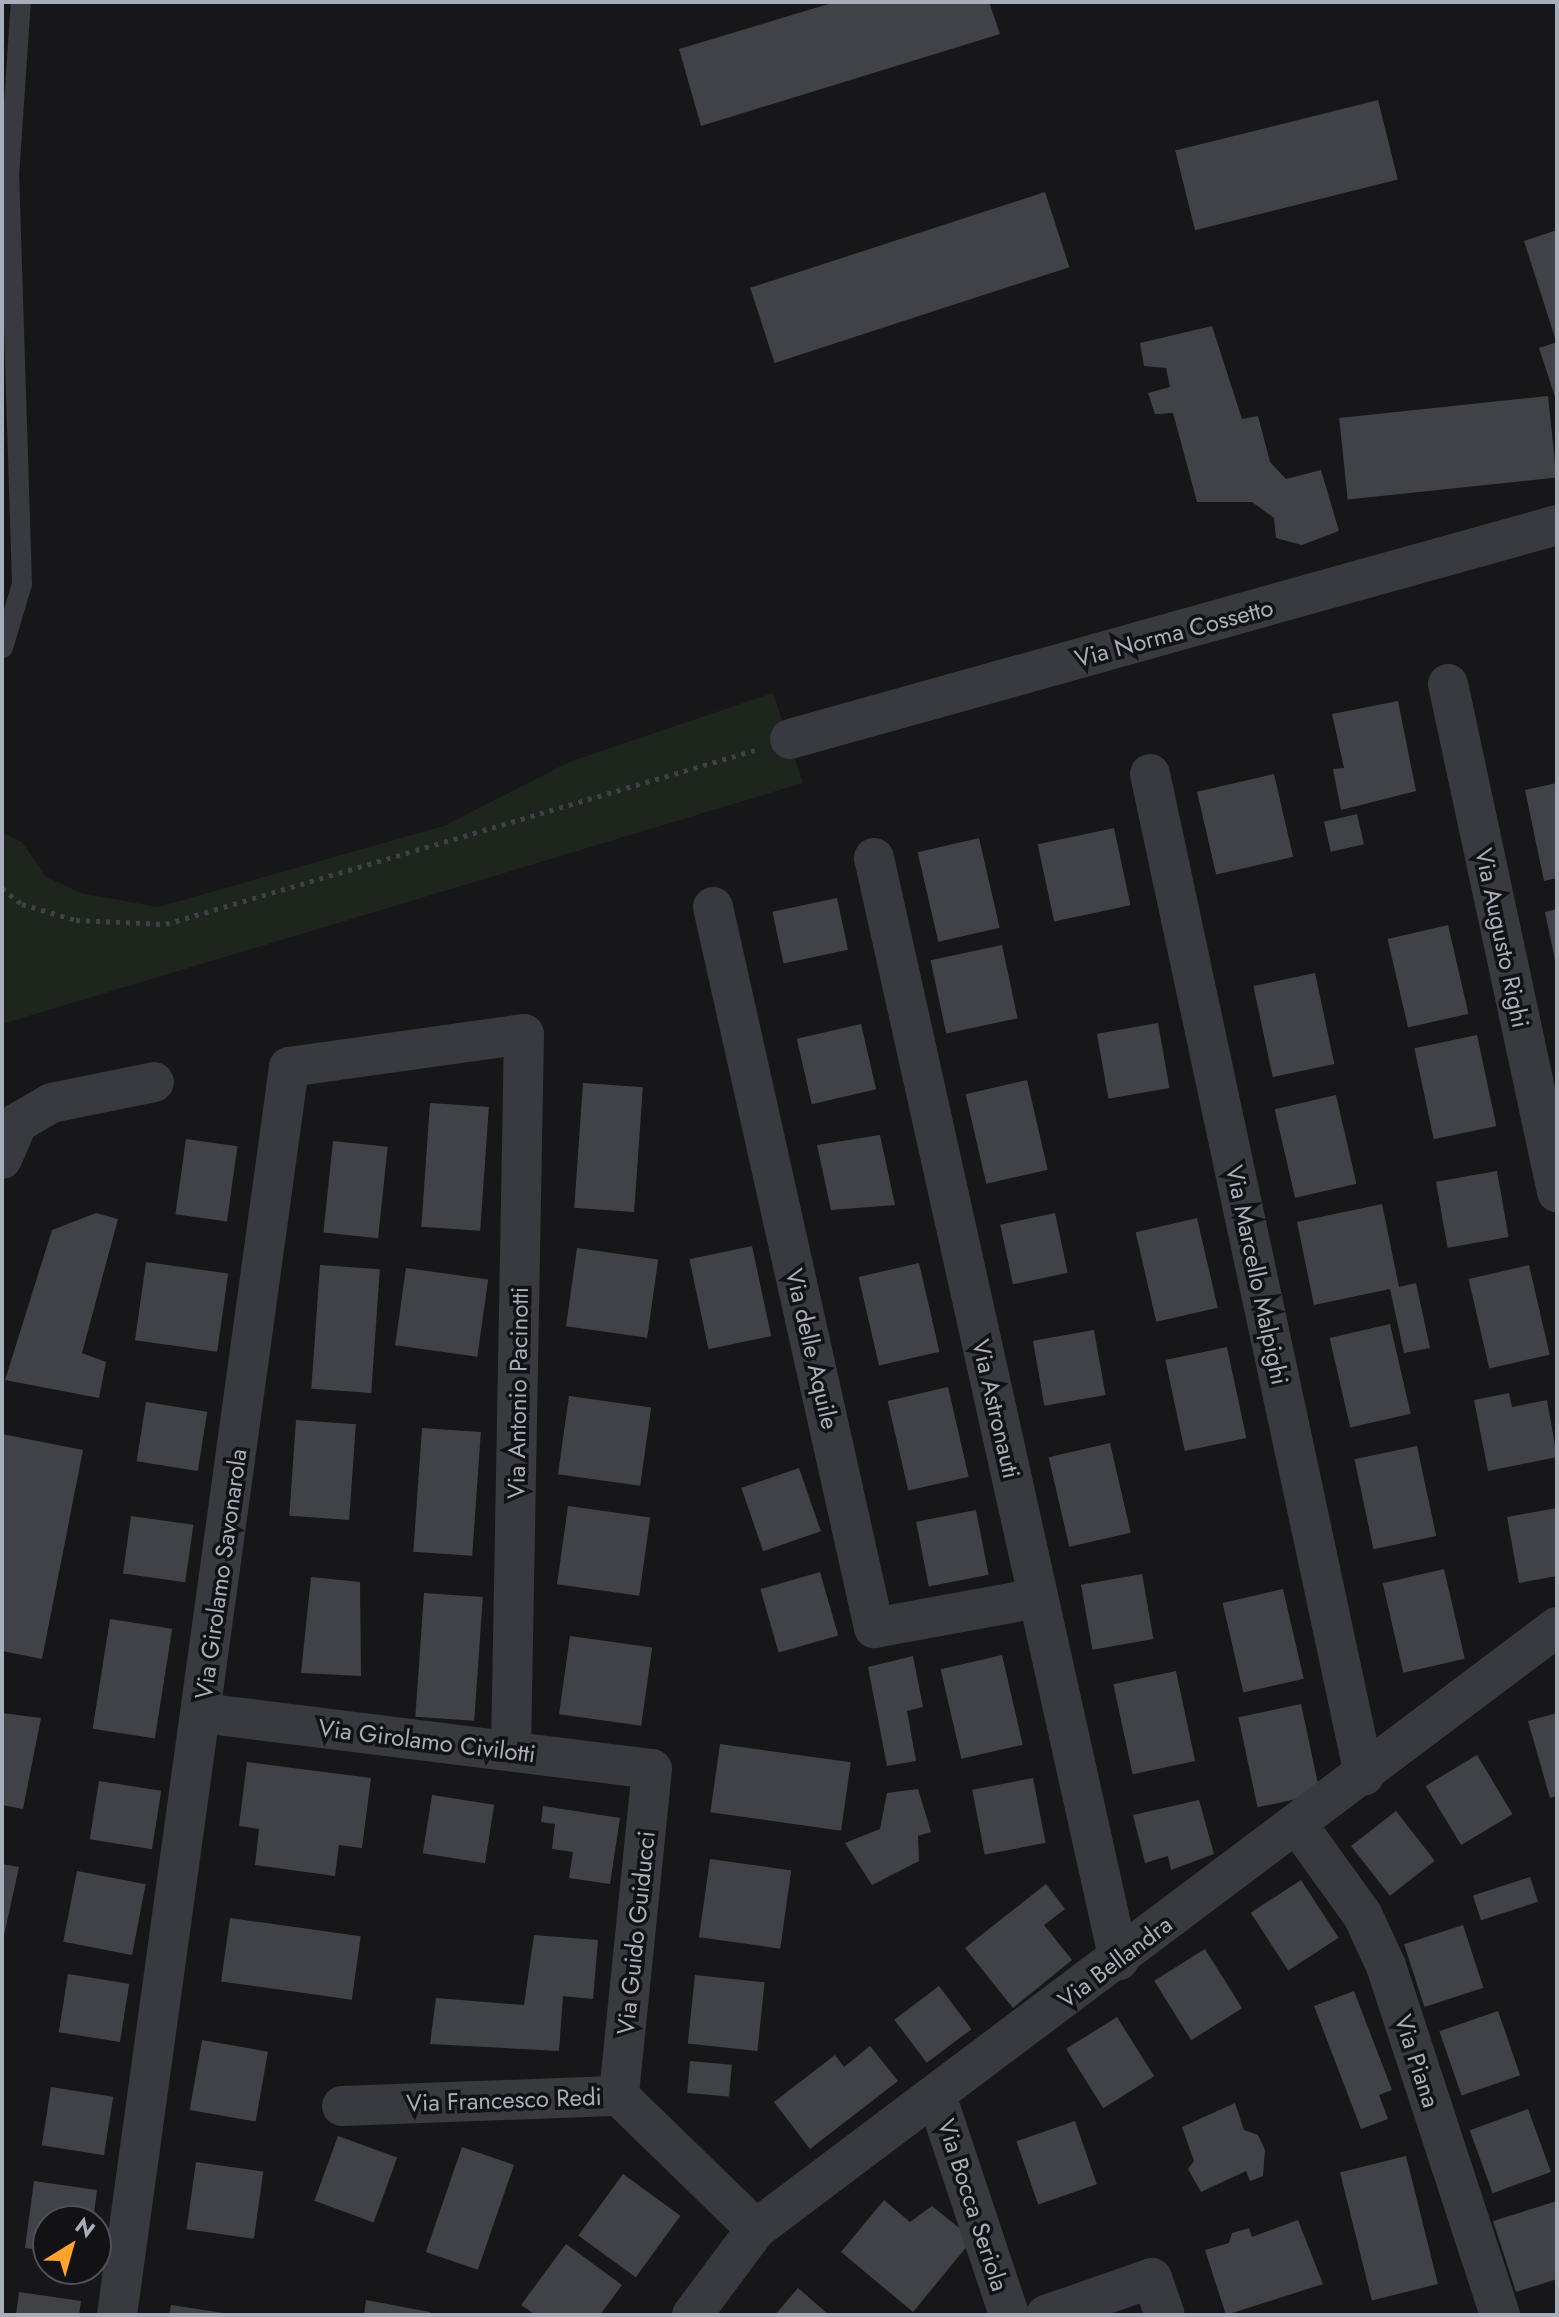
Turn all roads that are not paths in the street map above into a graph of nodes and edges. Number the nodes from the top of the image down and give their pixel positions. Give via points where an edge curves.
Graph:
1 (21, 2) edge
2 (1557, 525) edge
3 (3, 648) edge
4 (1448, 684) dead end
5 (790, 739) road end
6 (1150, 774) dead end
7 (874, 858) dead end
8 (713, 907) dead end
9 (524, 1034) joint
10 (154, 1082) dead end
11 (2, 1159) edge
12 (1557, 1192) edge
13 (1038, 1598) junction
14 (1557, 1627) edge
15 (202, 1713) junction
16 (511, 1751) junction
17 (652, 1769) joint
18 (1364, 1775) junction
19 (1297, 1824) junction
20 (1119, 1960) junction
21 (936, 2095) junction
22 (619, 2096) junction
23 (342, 2106) dead end
24 (756, 2229) junction
25 (117, 2315) edge
26 (692, 2315) edge
27 (1009, 2315) edge
28 (1046, 2315) edge
29 (1165, 2315) edge
30 (1500, 2315) edge

1 - 3 lane via 9,176 22,584
2 - 5 street, Via Norma Cossetto
4 - 12 street, Via Augusto Righi
6 - 18 street, Via Marcello Malpighi
7 - 13 street, Via Astronauti
8 - 13 street, Via delle Aquile via 874,1628
9 - 15 street, Via Girolamo Savonarola via 289,1067
9 - 16 street, Via Antonio Pacinotti
10 - 11 street via 51,1103 17,1123
13 - 20 street, Via Astronauti
14 - 18 street, Via Bellandra
15 - 16 street, Via Girolamo Civilotti
15 - 25 street, Via Girolamo Savonarola
16 - 17 street, Via Girolamo Civilotti
17 - 22 street, Via Guido Guiducci
18 - 19 street, Via Bellandra
19 - 20 street, Via Bellandra
19 - 30 street, Via Piana via 1363,1916 1386,1966
20 - 21 street, Via Bellandra
21 - 24 street, Via Bellandra
21 - 27 street, Via Bocca Seriola
22 - 23 street, Via Francesco Redi
22 - 24 street, Via Francesco Redi
24 - 26 street, Via Bellandra
28 - 29 street via 1152,2278

